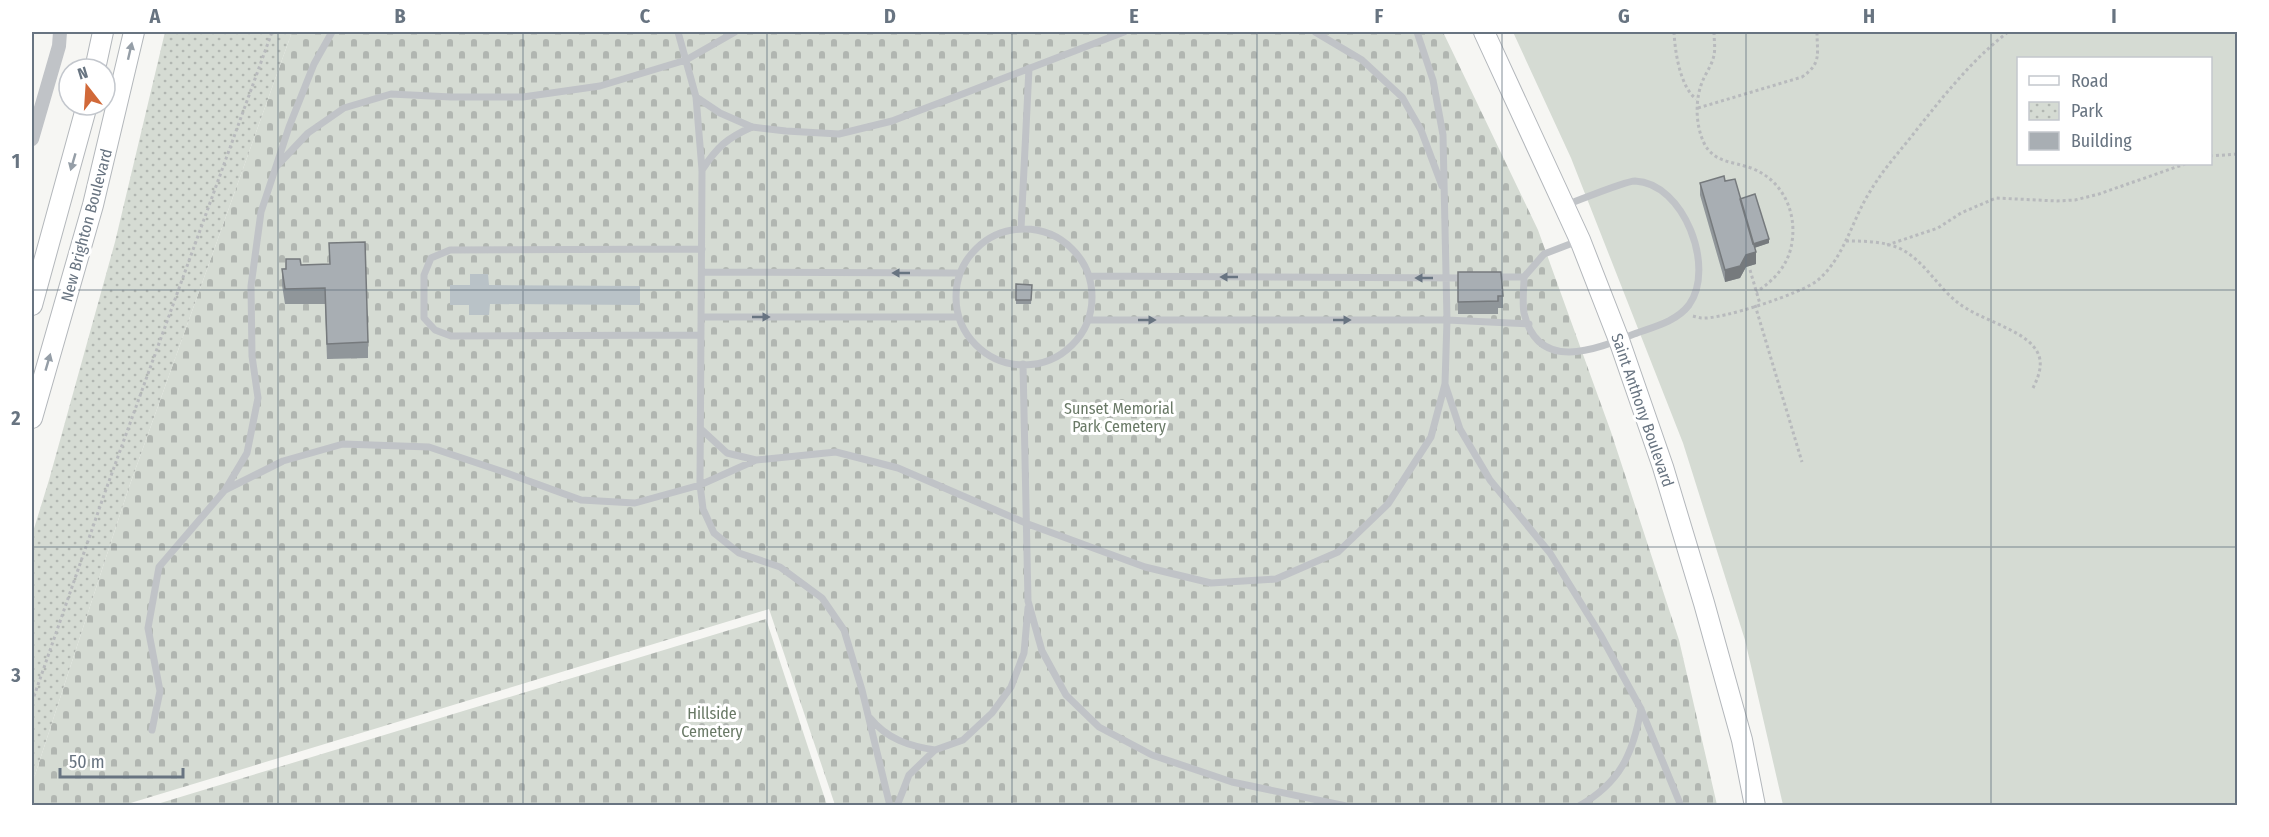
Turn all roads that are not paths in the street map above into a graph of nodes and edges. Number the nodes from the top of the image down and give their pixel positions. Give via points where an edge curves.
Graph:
1 (60, 32) edge
2 (104, 32) edge
3 (134, 32) edge
4 (332, 32) edge
5 (678, 32) edge
6 (735, 32) edge
7 (1124, 32) edge
8 (1315, 32) edge
9 (1417, 32) edge
10 (1484, 32) edge
11 (98, 57) edge
12 (686, 60) junction
13 (1029, 68) junction
14 (696, 96) junction
15 (84, 117) edge
16 (752, 127) junction
17 (32, 139) edge
18 (276, 167) junction
19 (702, 170) junction
20 (1444, 191) junction
21 (1564, 206) junction
22 (1021, 229) junction
23 (1580, 240) junction
24 (702, 249) junction
25 (702, 272) junction
26 (960, 273) junction
27 (1089, 276) junction
28 (1524, 277) junction
29 (1479, 278) edge
30 (1490, 278) edge
31 (1445, 279) junction
32 (32, 304) edge
33 (702, 316) junction
34 (958, 317) junction
35 (1088, 320) junction
36 (1447, 320) junction
37 (1529, 324) junction
38 (701, 335) junction
39 (1619, 340) junction
40 (1023, 364) junction
41 (1445, 384) junction
42 (32, 418) edge
43 (701, 429) junction
44 (756, 460) junction
45 (700, 485) junction
46 (225, 490) junction
47 (1028, 524) junction
48 (1028, 601) junction
49 (1641, 710) junction
50 (868, 715) junction
51 (152, 730) dead end
52 (935, 750) junction
53 (890, 806) edge
54 (897, 806) edge
55 (1346, 806) edge
56 (1579, 806) edge
57 (1681, 806) edge
58 (1755, 806) edge

1 - 17 street
2 - 11 street
42 -> 3 street, New Brighton Boulevard via 93,205
4 - 18 lane via 314,64
5 - 12 lane
6 - 12 lane
7 - 13 lane
8 - 20 lane via 1362,60 1402,98 1421,130
9 - 20 lane via 1433,80 1443,135
10 - 21 street, Saint Anthony Boulevard
12 - 14 lane
12 - 18 lane via 600,86 523,97 391,94 344,108 308,133
13 - 16 lane via 892,121 839,134
13 - 22 lane
14 - 16 lane via 720,113
14 - 19 lane
15 -> 32 street, New Brighton Boulevard
16 - 19 lane via 717,147
18 - 46 lane via 261,212 251,286 252,356 258,398 247,453
19 - 24 lane
20 - 31 lane
21 - 23 street, Saint Anthony Boulevard
21 - 39 lane via 1633,181 1646,183 1669,196 1687,220 1699,258 1696,291 1674,319
22 - 26 lane via 988,239 970,254
22 - 27 lane via 1063,241 1085,265
23 - 28 lane via 1544,254
23 - 39 street, Saint Anthony Boulevard
24 - 25 lane
24 - 38 lane via 450,250 431,258 424,275 424,318 435,330 451,336
26 -> 25 lane
25 - 33 lane
26 - 34 lane via 955,298
31 -> 27 lane
27 - 35 lane via 1092,300
28 - 30 lane
28 - 37 lane via 1524,313
29 - 31 lane
31 - 36 lane
33 -> 34 lane
33 - 38 lane
34 - 40 lane via 980,350 1010,364
35 -> 36 lane
35 - 40 lane via 1076,341 1060,355 1038,364
36 - 37 lane
36 - 41 lane
37 - 39 lane via 1535,339 1558,352 1593,350
38 - 43 lane
39 - 58 street, Saint Anthony Boulevard via 1704,603 1742,740
40 - 47 lane
41 - 47 lane via 1431,437 1388,504 1338,552 1276,579 1211,583 1145,567
41 - 49 lane via 1460,429 1490,480 1550,553
43 - 44 lane via 727,453
43 - 45 lane
44 - 45 lane
44 - 47 lane via 836,452 898,468
45 - 46 lane via 635,503 581,500 429,447 343,444 284,461
45 - 50 lane via 703,509 714,533 739,553 780,567 822,598 844,630
46 - 51 lane via 159,567 148,628 160,691
47 - 48 lane
48 - 52 lane via 1024,653 1011,687 992,713 963,740
48 - 55 lane via 1042,651 1066,695 1099,727 1152,754 1232,782
49 - 56 lane via 1636,737 1621,771 1599,795
49 - 57 lane
50 - 52 lane via 880,730 909,746
50 - 53 lane
52 - 54 lane via 909,775

